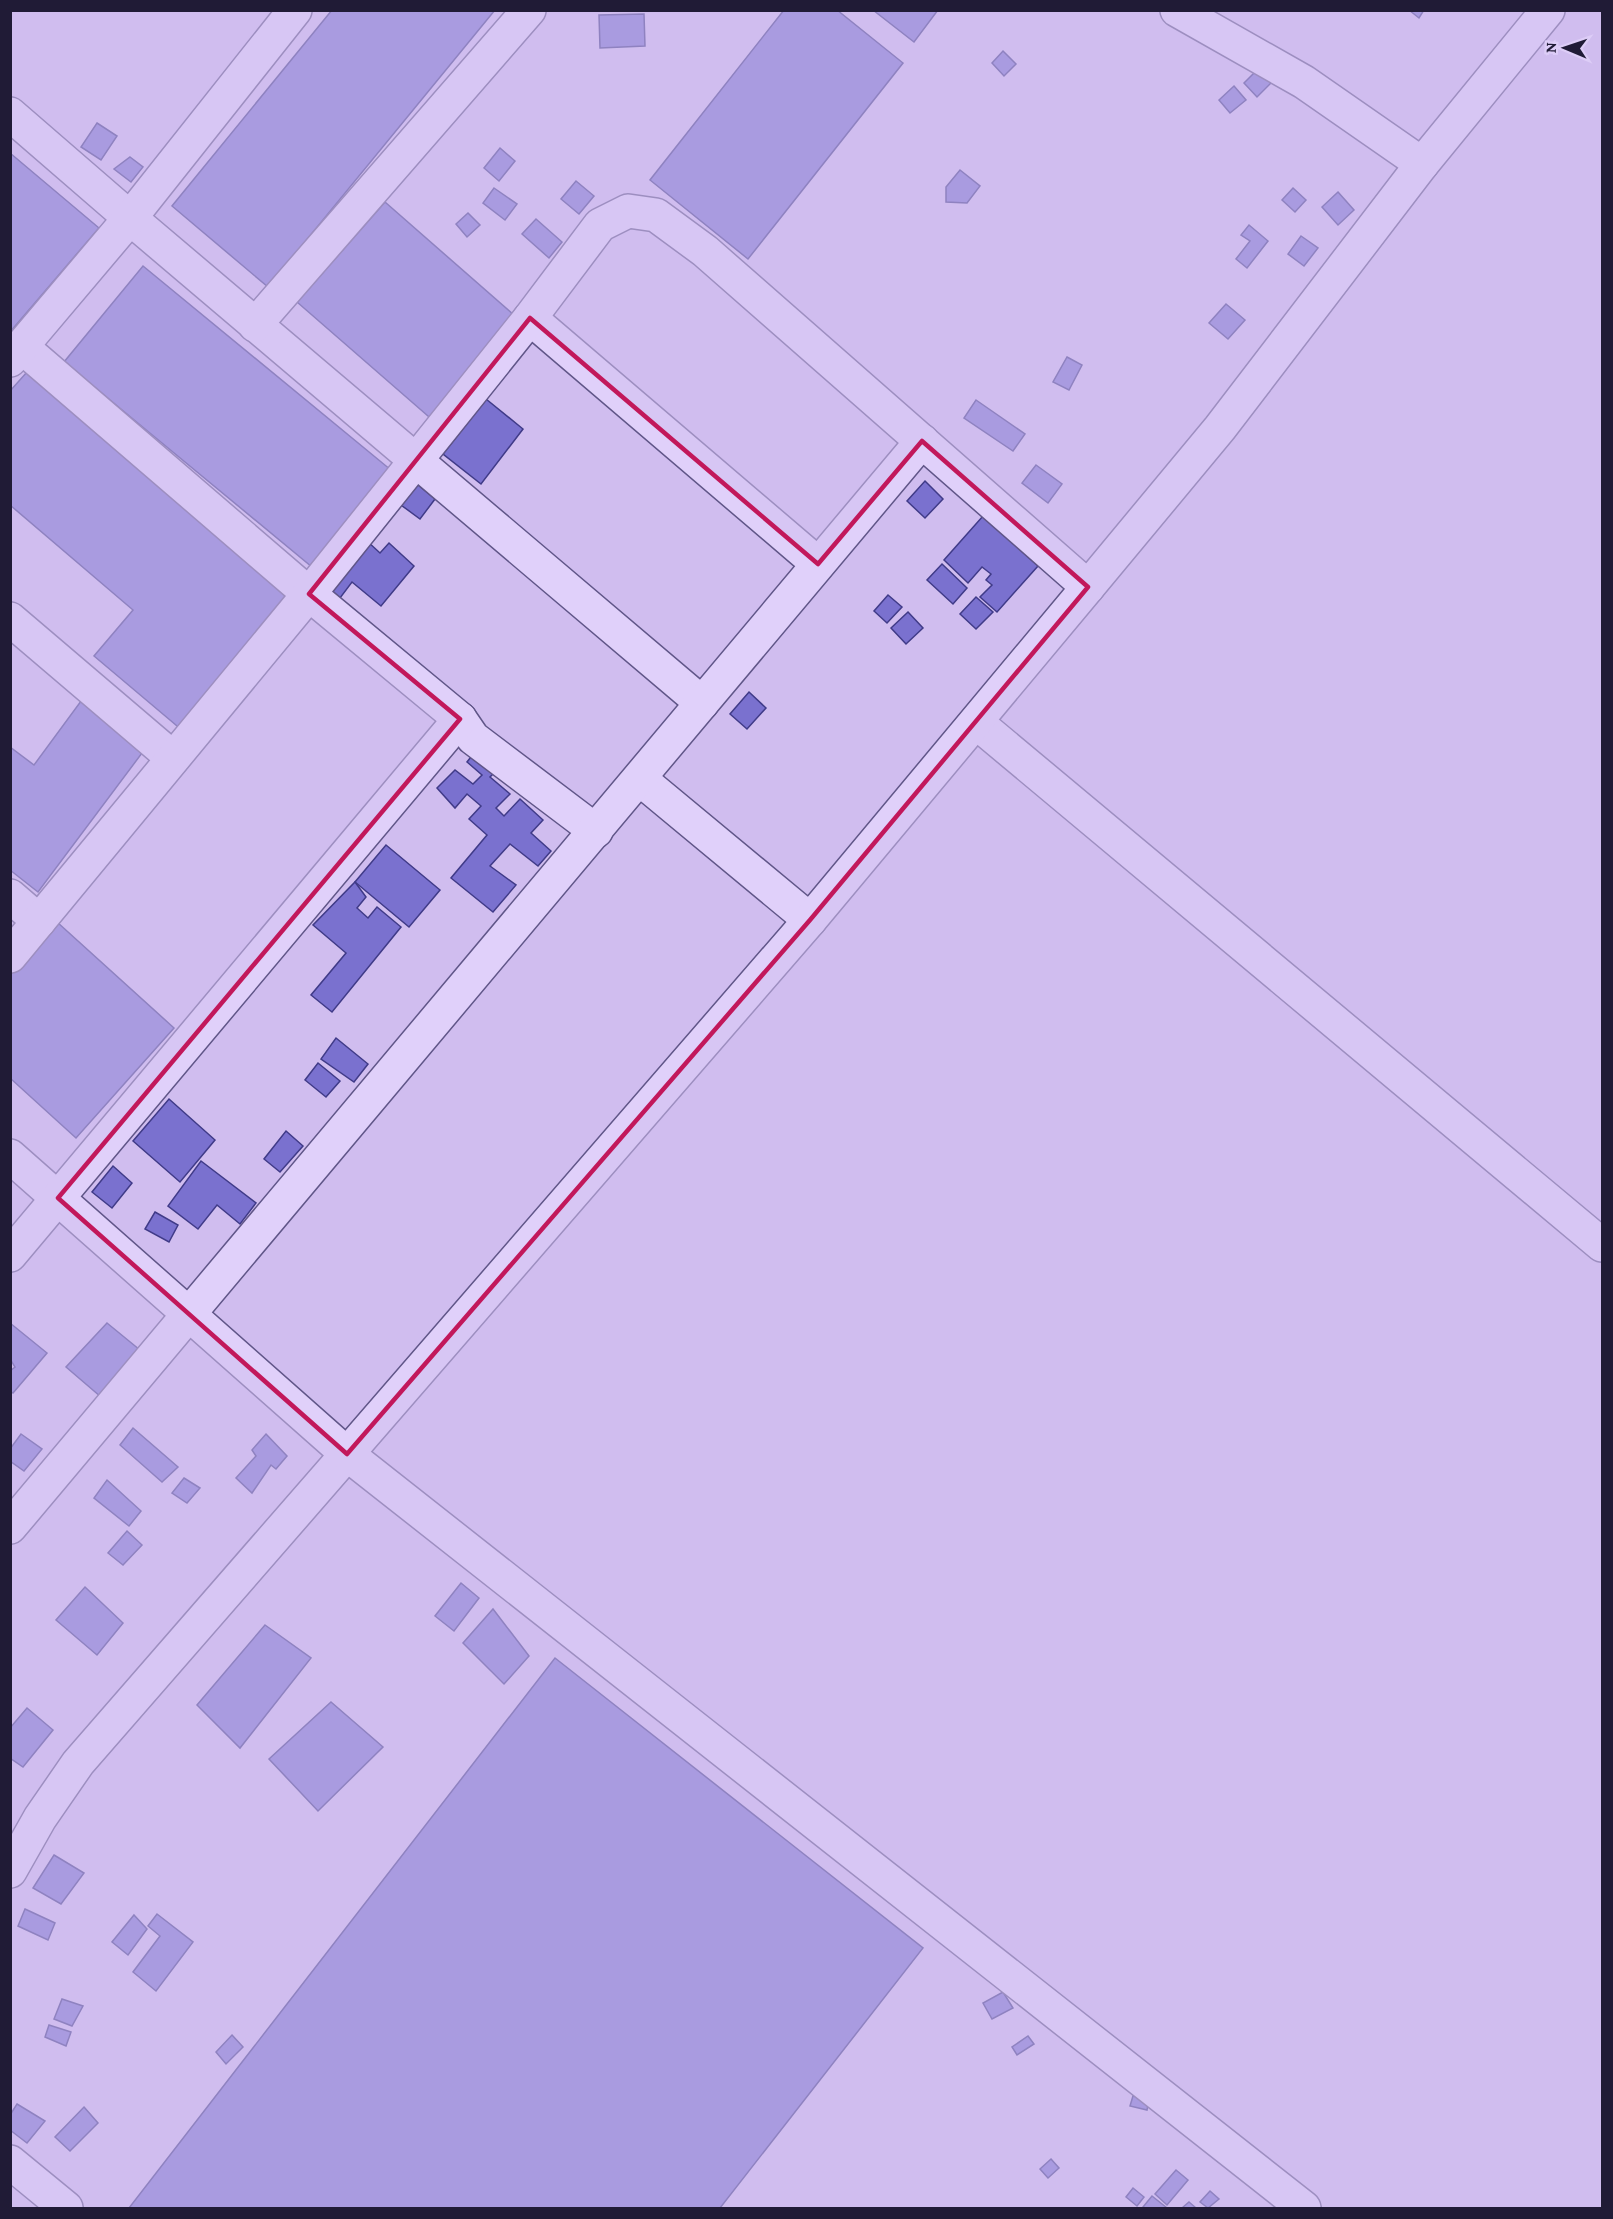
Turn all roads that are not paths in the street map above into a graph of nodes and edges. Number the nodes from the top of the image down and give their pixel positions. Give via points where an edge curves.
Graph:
1 (295, 10) edge
2 (529, 10) edge
3 (1177, 10) edge
4 (1548, 10) edge
5 (10, 114) edge
6 (1422, 164) junction
7 (130, 218) junction
8 (530, 318) junction
9 (255, 325) junction
10 (16, 353) edge
11 (922, 441) junction
12 (416, 460) junction
13 (818, 564) junction
14 (1088, 587) junction
15 (309, 594) junction
16 (10, 619) edge
17 (702, 703) junction
18 (460, 719) junction
19 (976, 722) junction
20 (173, 758) junction
21 (640, 778) junction
22 (596, 831) junction
23 (10, 896) edge
24 (810, 920) junction
25 (39, 921) junction
26 (10, 956) edge
27 (10, 1156) edge
28 (58, 1198) junction
29 (1602, 1245) edge
30 (10, 1255) edge
31 (189, 1313) junction
32 (347, 1454) junction
33 (10, 1527) edge
34 (10, 1871) edge
35 (10, 2162) edge
36 (1284, 2203) edge
37 (66, 2208) edge

1 - 7 street
2 - 9 street
3 - 6 street via 1304,82
4 - 6 street
5 - 7 street
6 - 14 street via 1220,428
7 - 9 street
7 - 10 street
8 - 11 street via 600,225 628,211 656,215 714,259
8 - 12 street
8 - 13 street
9 - 12 street
10 - 15 street
11 - 13 street
11 - 14 street
12 - 15 street
12 - 17 street
13 - 17 street
14 - 19 street
15 - 18 street
15 - 20 street
16 - 20 street
17 - 21 street
18 - 22 street via 473,738
18 - 28 street
19 - 24 street
19 - 29 street
20 - 25 street
21 - 22 street
21 - 24 street
22 - 31 street
23 - 25 street
24 - 32 street
25 - 26 street
27 - 28 street
28 - 30 street
28 - 31 street
31 - 32 street
31 - 33 street
32 - 34 street via 78,1763
32 - 36 street
35 - 37 street

